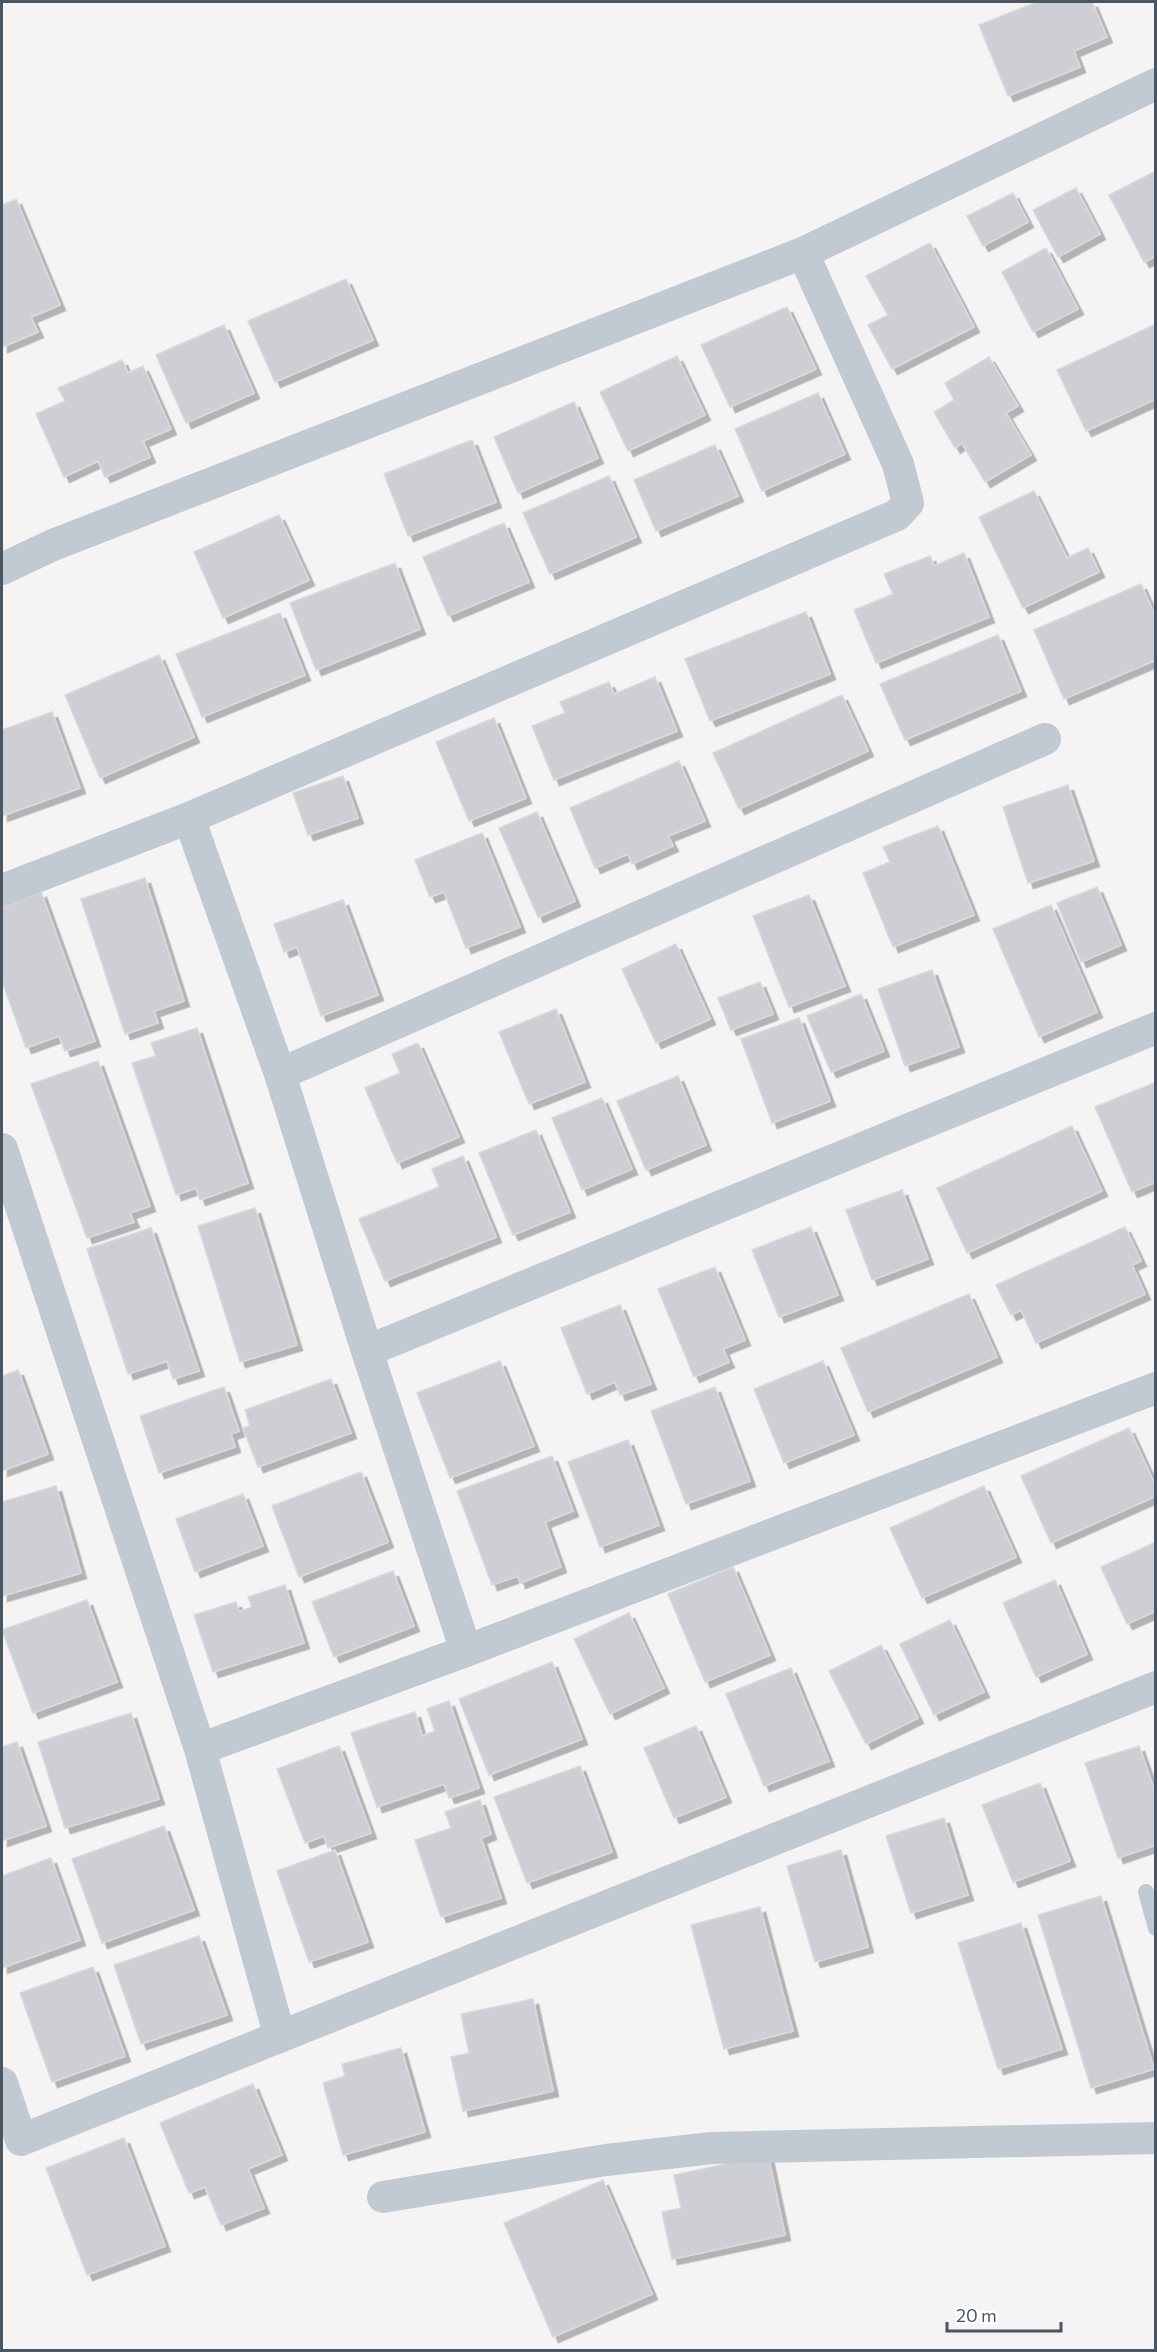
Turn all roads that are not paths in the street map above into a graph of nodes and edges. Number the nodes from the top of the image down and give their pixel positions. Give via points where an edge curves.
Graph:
1 (1155, 84) edge
2 (803, 253) junction
3 (2, 568) edge
4 (1045, 739) dead end
5 (189, 818) junction
6 (2, 890) edge
7 (1155, 1028) edge
8 (280, 1074) junction
9 (2, 1149) edge
10 (367, 1351) junction
11 (1155, 1388) edge
12 (466, 1651) junction
13 (1155, 1687) edge
14 (200, 1749) junction
15 (1146, 1892) dead end
16 (1155, 1928) edge
17 (280, 2037) junction
18 (2, 2083) edge
19 (1155, 2138) edge
20 (383, 2197) dead end

1 - 2 street
2 - 3 street
2 - 5 street via 898,464 908,503 897,515
4 - 8 street
5 - 6 street
5 - 8 street
7 - 10 street
8 - 10 street
9 - 14 street
10 - 12 street
11 - 12 street
12 - 14 street
13 - 17 street
14 - 17 street
15 - 16 lane
17 - 18 street via 21,2140
19 - 20 street via 712,2148 606,2160

